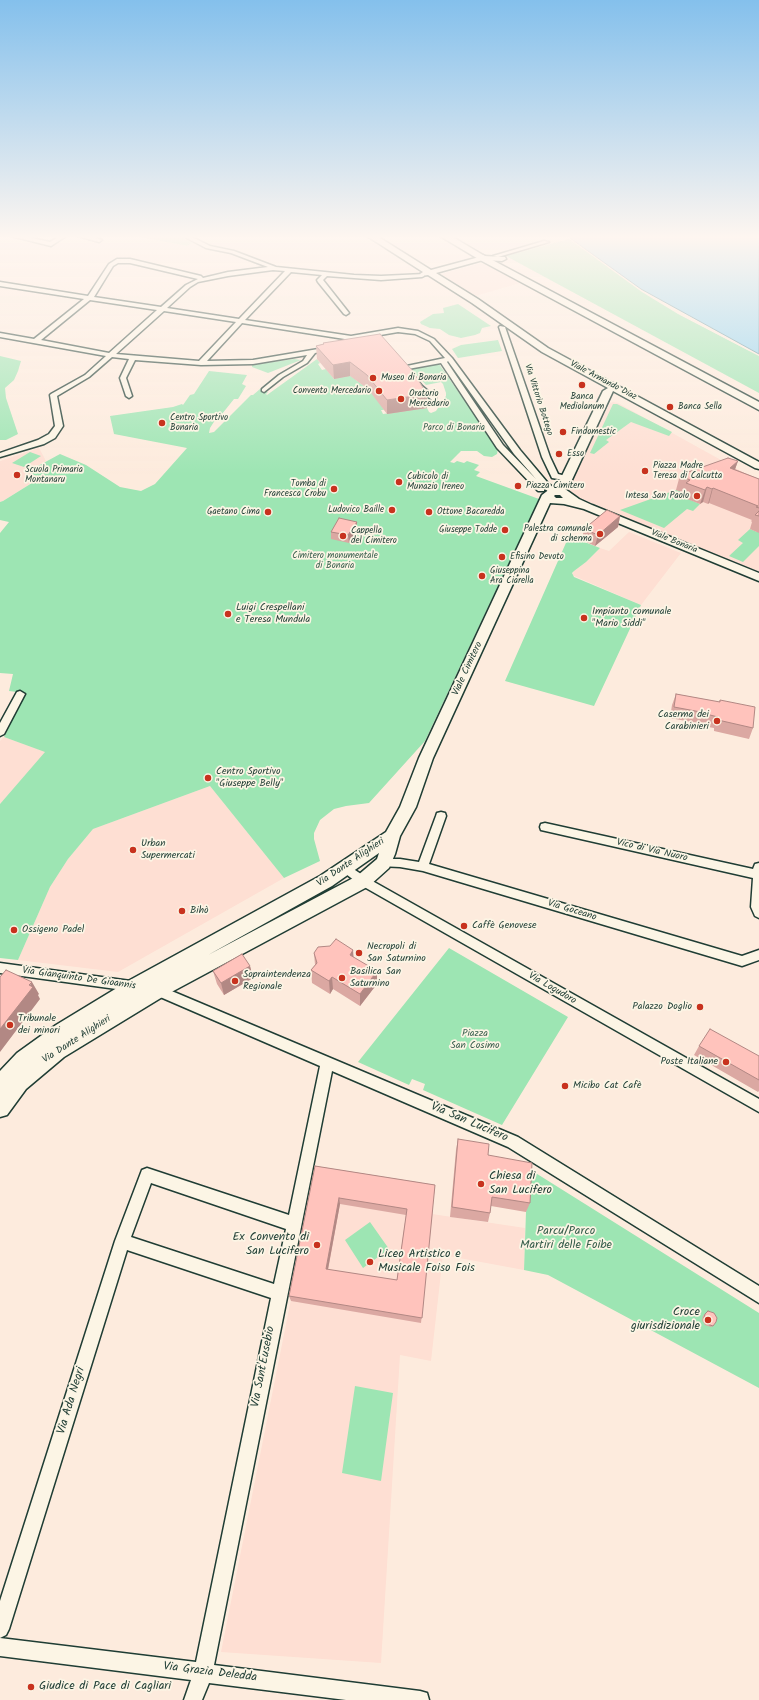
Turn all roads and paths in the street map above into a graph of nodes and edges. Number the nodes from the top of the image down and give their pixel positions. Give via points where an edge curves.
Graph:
1 (67, 315) edge
2 (154, 315) edge
3 (203, 315) edge
4 (245, 315) edge
5 (485, 315) edge
6 (497, 315) edge
7 (589, 315) edge
8 (606, 315) edge
9 (240, 321) junction
10 (502, 327) junction
11 (0, 335) edge
12 (353, 341) junction
13 (35, 342) junction
14 (348, 346) edge
15 (341, 347) edge
16 (313, 352) junction
17 (110, 356) junction
18 (132, 359) junction
19 (447, 360) junction
20 (201, 363) junction
21 (612, 389) junction
22 (264, 390) dead end
23 (129, 396) dead end
24 (759, 397) edge
25 (434, 399) dead end
26 (759, 407) edge
27 (0, 455) edge
28 (525, 461) junction
29 (541, 461) junction
30 (759, 466) edge
31 (557, 493) junction
32 (759, 577) edge
33 (20, 694) dead end
34 (0, 732) edge
35 (441, 816) dead end
36 (545, 828) dead end
37 (392, 836) junction
38 (383, 863) junction
39 (423, 867) junction
40 (346, 868) junction
41 (759, 871) edge
42 (363, 881) junction
43 (759, 913) edge
44 (759, 955) edge
45 (0, 968) edge
46 (136, 986) junction
47 (158, 990) junction
48 (327, 1062) junction
49 (0, 1084) edge
50 (759, 1106) edge
51 (0, 1108) edge
52 (293, 1224) junction
53 (122, 1241) junction
54 (279, 1293) junction
55 (759, 1295) edge
56 (0, 1629) edge
57 (0, 1647) edge
58 (203, 1672) junction
59 (193, 1700) edge
60 (420, 1700) edge

1 - 13 street
2 - 17 street
3 - 9 street
4 - 9 street
5 - 10 main road, Viale Armando Diaz
6 - 21 main road, Viale Armando Diaz via 545,350
7 - 26 main road
8 - 24 main road
9 - 12 street
9 - 20 street
10 - 21 main road, Viale Armando Diaz via 538,352
10 - 29 street, Via Vittorio Bottego
11 - 13 street
12 - 14 street
12 - 19 street via 399,333 420,339
13 - 17 street
15 - 16 street
16 - 20 street via 253,362
16 - 22 street via 305,362
17 - 18 street
17 - 27 street via 87,376 53,395 59,426 52,436
18 - 20 street
18 - 23 street via 123,378
19 - 25 street via 404,369
19 - 28 street
19 - 31 street via 500,446 533,482
21 - 30 main road, Viale Armando Diaz
21 - 31 main road, Viale Cimitero
28 - 29 street
28 - 31 street via 544,484
29 - 31 street, Via Vittorio Bottego via 555,476
31 - 32 main road, Viale Bonaria
31 - 37 main road, Viale Cimitero via 429,752 408,807
33 - 34 street
35 - 39 street
36 - 41 street, Vico di Via Nuoro
37 - 38 main road, Via Dante Alighieri
37 - 40 main road, Via Dante Alighieri
38 - 39 street, Via Goceano
38 - 42 main road, Via Dante Alighieri
39 - 44 street, Via Goceano via 742,961
40 - 42 street, Via Logudoro
40 - 46 main road, Via Dante Alighieri
41 - 43 street
42 - 47 main road, Via Dante Alighieri
42 - 50 street, Via Logudoro
45 - 46 street, Via Gianquinto De Gioannis
46 - 47 street, Via Gianquinto De Gioannis
46 - 49 main road, Via Dante Alighieri via 40,1046
47 - 48 street, Via San Lucifero
47 - 51 main road, Via Dante Alighieri via 57,1051 19,1083
48 - 52 street, Via Sant'Eusebio
48 - 55 street, Via San Lucifero via 513,1142
52 - 53 street, Via Ada Negri via 146,1174
52 - 54 street, Via Sant'Eusebio
53 - 54 street
53 - 56 street, Via Ada Negri
54 - 58 street, Via Sant'Eusebio
57 - 58 street, Via Grazia Deledda
58 - 59 street, Via Sant'Eusebio
58 - 60 street, Via Grazia Deledda

